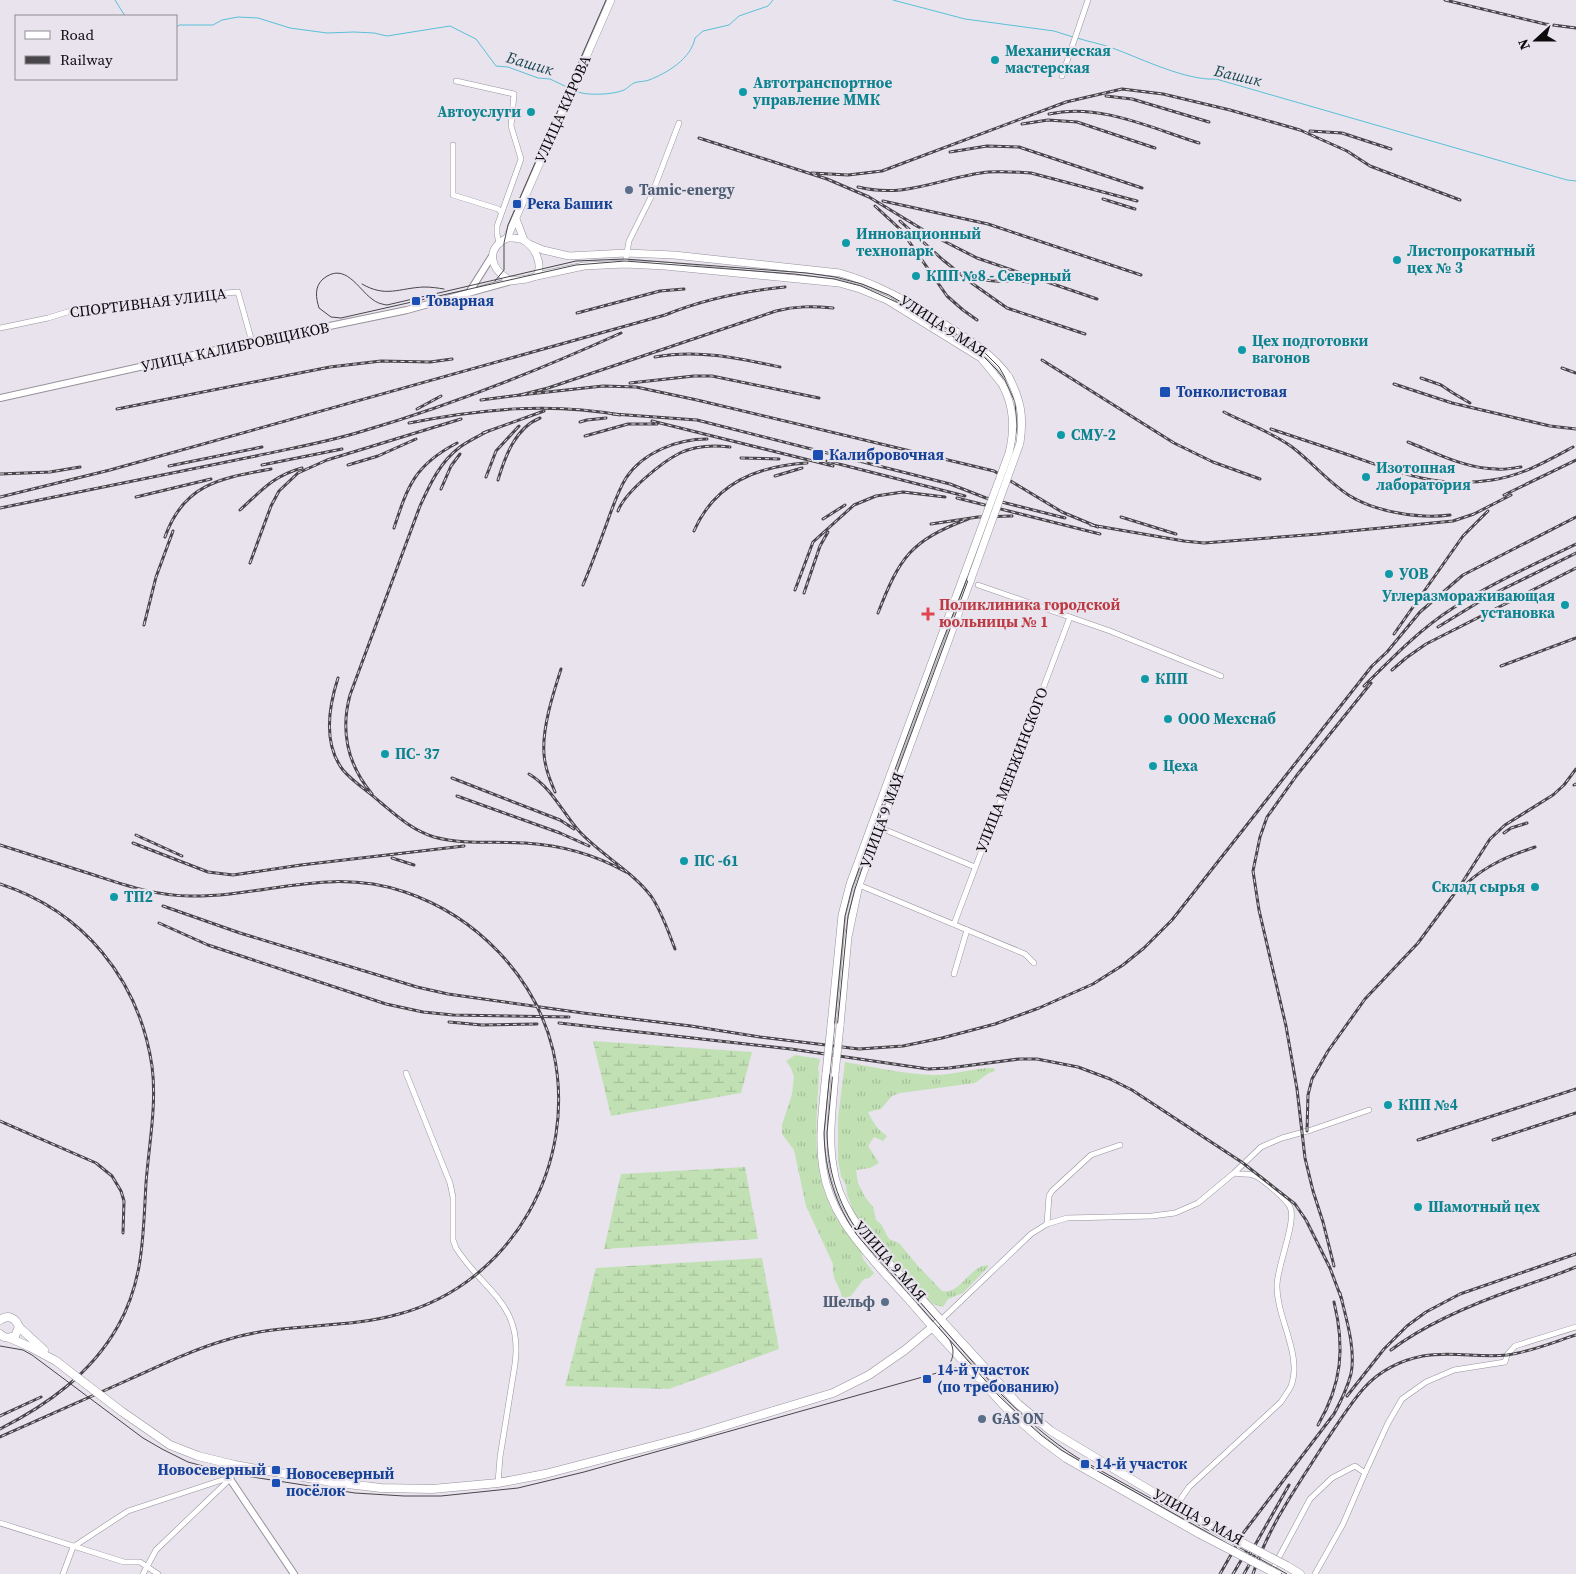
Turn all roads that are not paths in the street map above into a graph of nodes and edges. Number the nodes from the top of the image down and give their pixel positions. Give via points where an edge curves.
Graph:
1 (611, 0) edge
2 (1088, 0) edge
3 (1062, 76) dead end
4 (456, 81) dead end
5 (679, 123) dead end
6 (452, 145) dead end
7 (501, 212) junction
8 (516, 219) junction
9 (506, 238) junction
10 (526, 242) junction
11 (499, 243) junction
12 (626, 253) junction
13 (492, 256) junction
14 (625, 264) junction
15 (537, 276) junction
16 (511, 281) junction
17 (470, 291) junction
18 (0, 328) edge
19 (252, 342) junction
20 (0, 398) edge
21 (978, 585) dead end
22 (1070, 617) junction
23 (1221, 676) dead end
24 (871, 824) junction
25 (879, 827) junction
26 (975, 867) junction
27 (859, 886) junction
28 (954, 924) junction
29 (968, 930) junction
30 (1034, 963) dead end
31 (954, 974) dead end
32 (406, 1073) dead end
33 (1369, 1110) dead end
34 (1120, 1146) dead end
35 (1234, 1173) junction
36 (1047, 1224) junction
37 (0, 1311) edge
38 (8, 1316) junction
39 (0, 1320) edge
40 (941, 1320) junction
41 (19, 1327) junction
42 (1576, 1327) edge
43 (933, 1328) junction
44 (3, 1336) edge
45 (56, 1362) junction
46 (235, 1465) junction
47 (1365, 1473) junction
48 (230, 1479) junction
49 (498, 1483) junction
50 (1176, 1506) junction
51 (0, 1523) edge
52 (72, 1547) junction
53 (147, 1565) junction
54 (63, 1574) edge
55 (143, 1574) edge
56 (158, 1574) edge
57 (294, 1574) edge
58 (1269, 1574) edge
59 (1277, 1574) edge
60 (1300, 1574) edge
61 (1315, 1574) edge

1 - 8 main road, УЛИЦА КИРОВА
2 - 3 street
4 - 7 street via 514,94 511,126 522,159
5 - 12 street
6 - 7 street via 453,195
7 - 11 street via 497,226
8 - 9 main road, УЛИЦА КИРОВА
8 - 10 main road
9 - 10 main road
9 - 11 main road, УЛИЦА КИРОВА
10 - 12 main road, УЛИЦА 9 МАЯ via 569,256
10 - 15 main road via 539,262
11 - 13 main road, УЛИЦА КИРОВА
12 - 14 street
12 - 25 main road, УЛИЦА 9 МАЯ, bridge via 817,270 863,280 890,292 991,356 1009,377 1020,400 1023,427 1020,443
13 - 16 main road via 499,271
13 - 17 street
14 - 15 main road, УЛИЦА 9 МАЯ via 584,266
14 - 24 main road, УЛИЦА 9 МАЯ, bridge via 816,280 860,289 887,300 981,358 1002,384 1011,404 1012,441 1009,452
15 - 16 main road
16 - 17 street, УЛИЦА КАЛИБРОВЩИКОВ
17 - 19 street, УЛИЦА КАЛИБРОВЩИКОВ via 408,310
18 - 19 street, СПОРТИВНАЯ УЛИЦА via 76,309 238,292
19 - 20 street, УЛИЦА КАЛИБРОВЩИКОВ
21 - 22 street
22 - 23 street
22 - 26 street, УЛИЦА МЕНЖИНСКОГО
24 - 25 street
24 - 43 main road, УЛИЦА 9 МАЯ, bridge via 842,915 826,1073 821,1148 823,1169 828,1190 845,1225
25 - 26 street
25 - 27 main road, УЛИЦА 9 МАЯ
26 - 28 street, УЛИЦА МЕНЖИНСКОГО
27 - 28 street
27 - 40 main road, УЛИЦА 9 МАЯ, bridge via 848,937 835,1074 833,1168 853,1219
28 - 29 street
29 - 30 street via 1025,954
29 - 31 street
32 - 49 street via 450,1183 453,1240 461,1256 508,1311 516,1336
33 - 35 street via 1261,1147
34 - 36 street via 1091,1155 1052,1191
35 - 36 street via 1198,1203 1175,1213 1067,1218
35 - 50 street via 1254,1175 1291,1208 1277,1283 1277,1300 1293,1356 1293,1374 1281,1402 1189,1488
36 - 40 street via 1031,1234
37 - 38 main road
38 - 39 main road
38 - 41 main road
40 - 43 main road
40 - 50 main road, УЛИЦА 9 МАЯ via 1018,1404 1051,1431
41 - 44 main road via 15,1336
41 - 45 main road
42 - 47 street via 1515,1346 1504,1362 1454,1370 1426,1382 1402,1399
43 - 49 main road via 869,1375 819,1398 691,1436
43 - 59 main road, УЛИЦА 9 МАЯ, bridge via 1038,1438 1066,1458
44 - 45 main road
45 - 46 main road, bridge via 170,1445
46 - 48 street
46 - 49 main road via 381,1488 432,1489
47 - 58 street via 1355,1466 1332,1478 1310,1499
47 - 61 street via 1343,1524
48 - 52 street via 128,1511
48 - 53 street via 156,1550
48 - 57 street
50 - 60 main road, УЛИЦА 9 МАЯ, bridge
51 - 52 street
52 - 53 street
52 - 54 street
53 - 55 street
53 - 56 street

